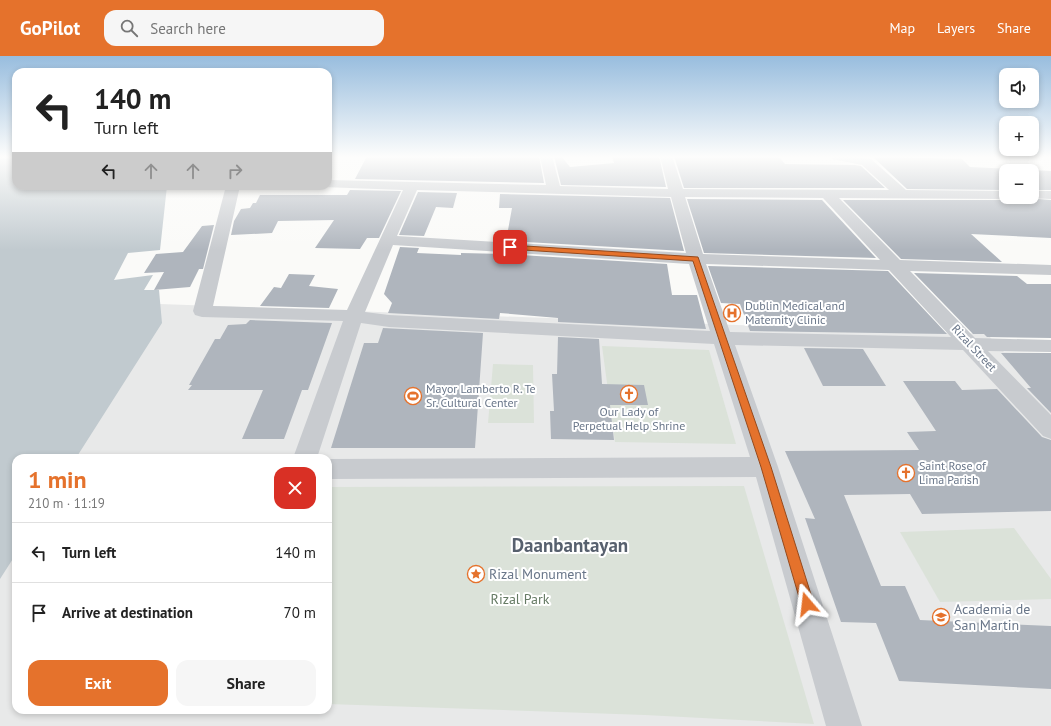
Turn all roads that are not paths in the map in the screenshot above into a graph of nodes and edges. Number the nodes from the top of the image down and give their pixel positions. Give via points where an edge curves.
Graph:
1 (411, 187) edge
2 (424, 187) edge
3 (674, 187) edge
4 (894, 187) edge
5 (232, 190) edge
6 (554, 190) joint
7 (675, 193) junction
8 (827, 194) junction
9 (902, 194) junction
10 (999, 195) edge
11 (1039, 195) edge
12 (1051, 195) edge
13 (387, 240) junction
14 (696, 259) junction
15 (897, 267) junction
16 (1051, 270) edge
17 (354, 316) junction
18 (722, 338) junction
19 (969, 343) junction
20 (1051, 346) edge
21 (1051, 430) edge
22 (306, 454) edge
23 (766, 467) junction
24 (332, 469) edge
25 (844, 726) edge

1 - 13 street
2 - 6 street
3 - 7 street
4 - 9 street
5 - 17 street via 202,311
6 - 7 street
7 - 8 street
7 - 14 street
8 - 9 street
8 - 15 street, Rizal Street
9 - 10 street
11 - 12 street
13 - 14 street
13 - 17 street
14 - 15 street
14 - 18 street
15 - 16 street
15 - 19 street, Rizal Street
17 - 18 street via 389,321
17 - 22 street
18 - 19 street
18 - 23 street
19 - 20 street
19 - 21 street, Rizal Street
23 - 24 street
23 - 25 street

